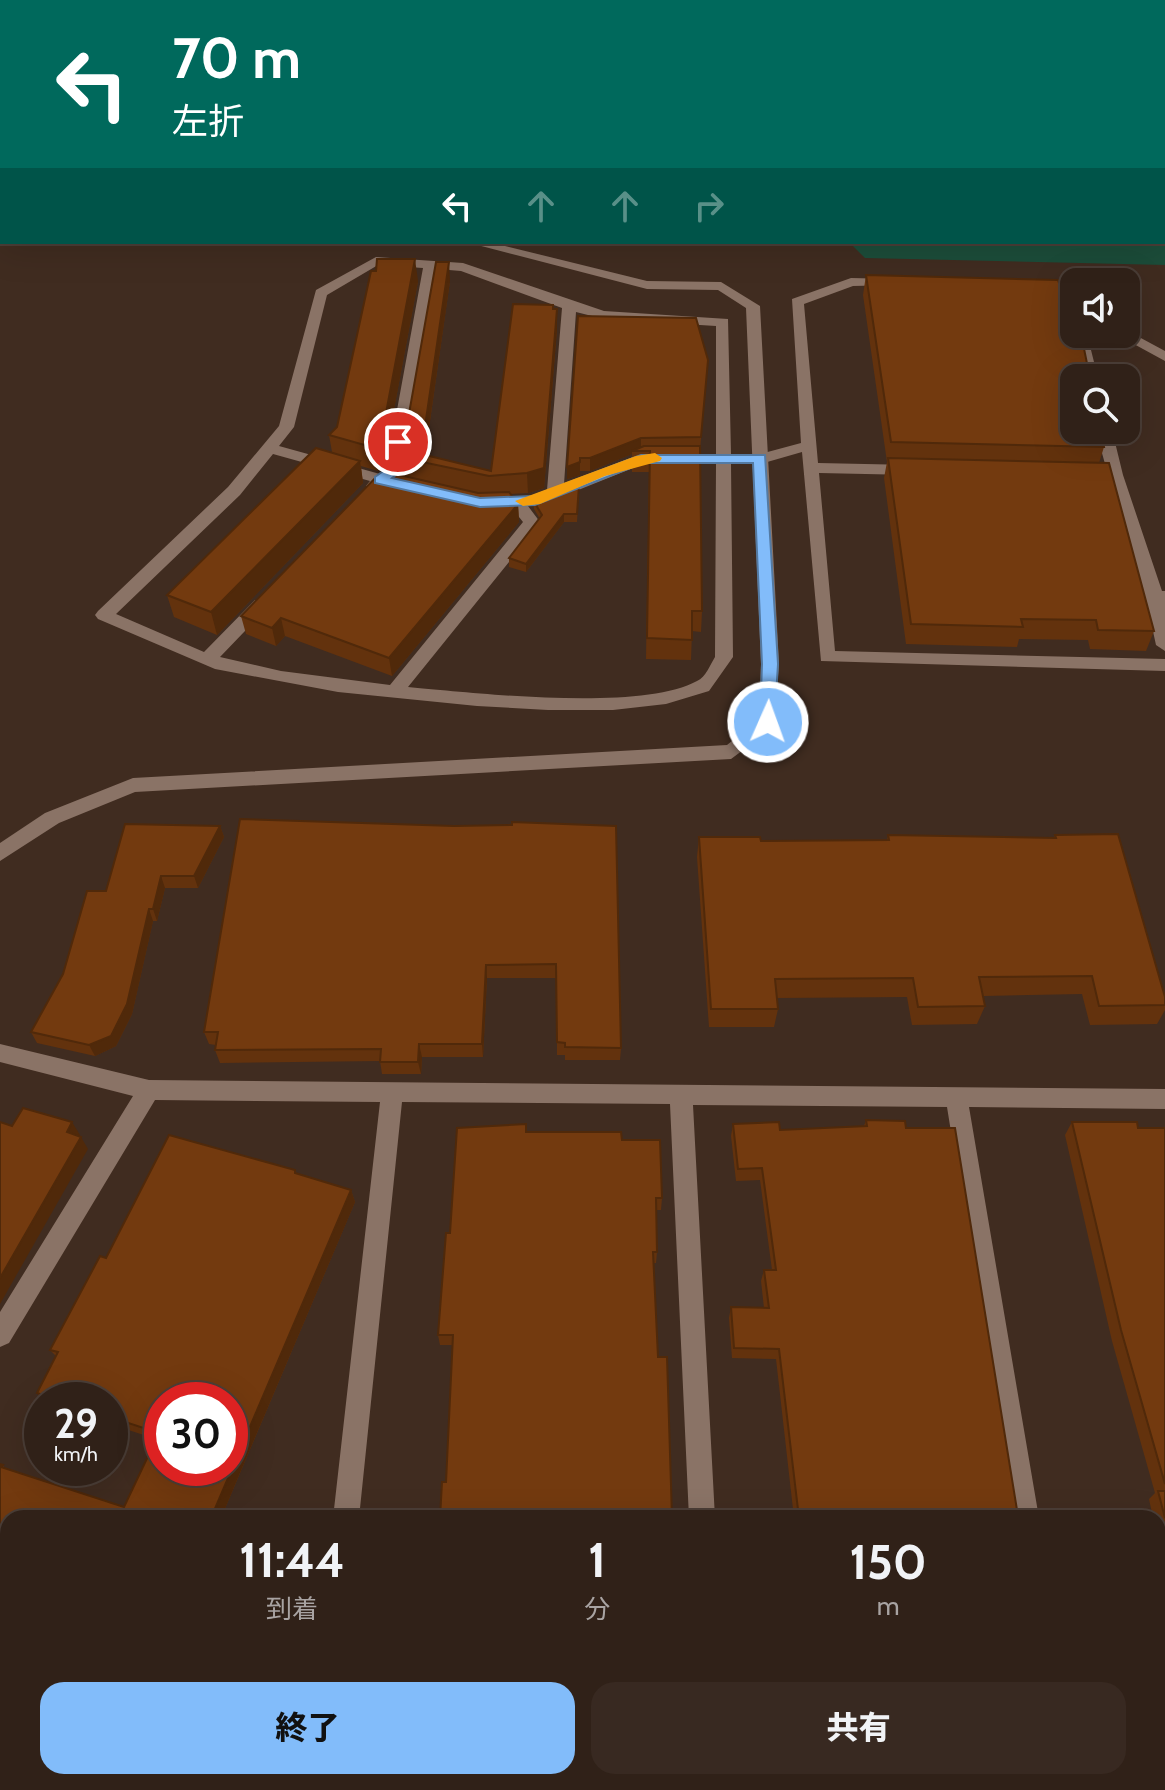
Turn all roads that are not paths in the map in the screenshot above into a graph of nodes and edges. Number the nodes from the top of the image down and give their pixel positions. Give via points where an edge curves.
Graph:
1 (481, 244) edge
2 (431, 264) junction
3 (913, 283) edge
4 (1022, 285) edge
5 (1060, 291) edge
6 (569, 306) junction
7 (1140, 342) edge
8 (1165, 357) edge
9 (1105, 444) edge
10 (810, 445) junction
11 (270, 448) junction
12 (723, 459) junction
13 (760, 459) junction
14 (812, 468) junction
15 (924, 471) edge
16 (380, 480) junction
17 (423, 490) edge
18 (555, 492) junction
19 (515, 501) junction
20 (358, 502) edge
21 (480, 503) edge
22 (272, 592) edge
23 (1160, 597) edge
24 (1165, 645) edge
25 (208, 659) junction
26 (1165, 665) edge
27 (394, 692) junction
28 (0, 853) edge
29 (0, 1053) edge
30 (149, 1090) junction
31 (392, 1091) junction
32 (681, 1094) junction
33 (956, 1096) junction
34 (1165, 1099) edge
35 (0, 1335) edge
36 (347, 1510) edge
37 (702, 1510) edge
38 (1025, 1510) edge

1 - 13 street via 647,285 721,286 753,306
2 - 6 street via 463,267
2 - 11 street via 376,261 321,293 286,427
2 - 16 street via 393,472
3 - 10 street via 851,282 797,302
4 - 5 street via 1053,285
6 - 12 street via 604,315 723,322
6 - 18 street
7 - 8 street
9 - 23 street via 1107,475
10 - 13 street
10 - 14 street
11 - 16 street
11 - 25 street via 234,491 104,615
12 - 13 street
12 - 18 street via 641,459
12 - 27 street via 724,657 706,685 669,699 590,704
13 - 28 street via 768,722 731,752 133,785 52,818
14 - 15 street
14 - 26 street via 827,657
16 - 17 street
16 - 20 street
18 - 19 street via 535,501
19 - 21 street
19 - 27 street via 532,522
22 - 25 street
23 - 24 street
25 - 27 street via 239,669
29 - 30 street
30 - 31 street
30 - 35 street
31 - 32 street
31 - 36 street
32 - 33 street
32 - 37 street
33 - 34 street
33 - 38 street

